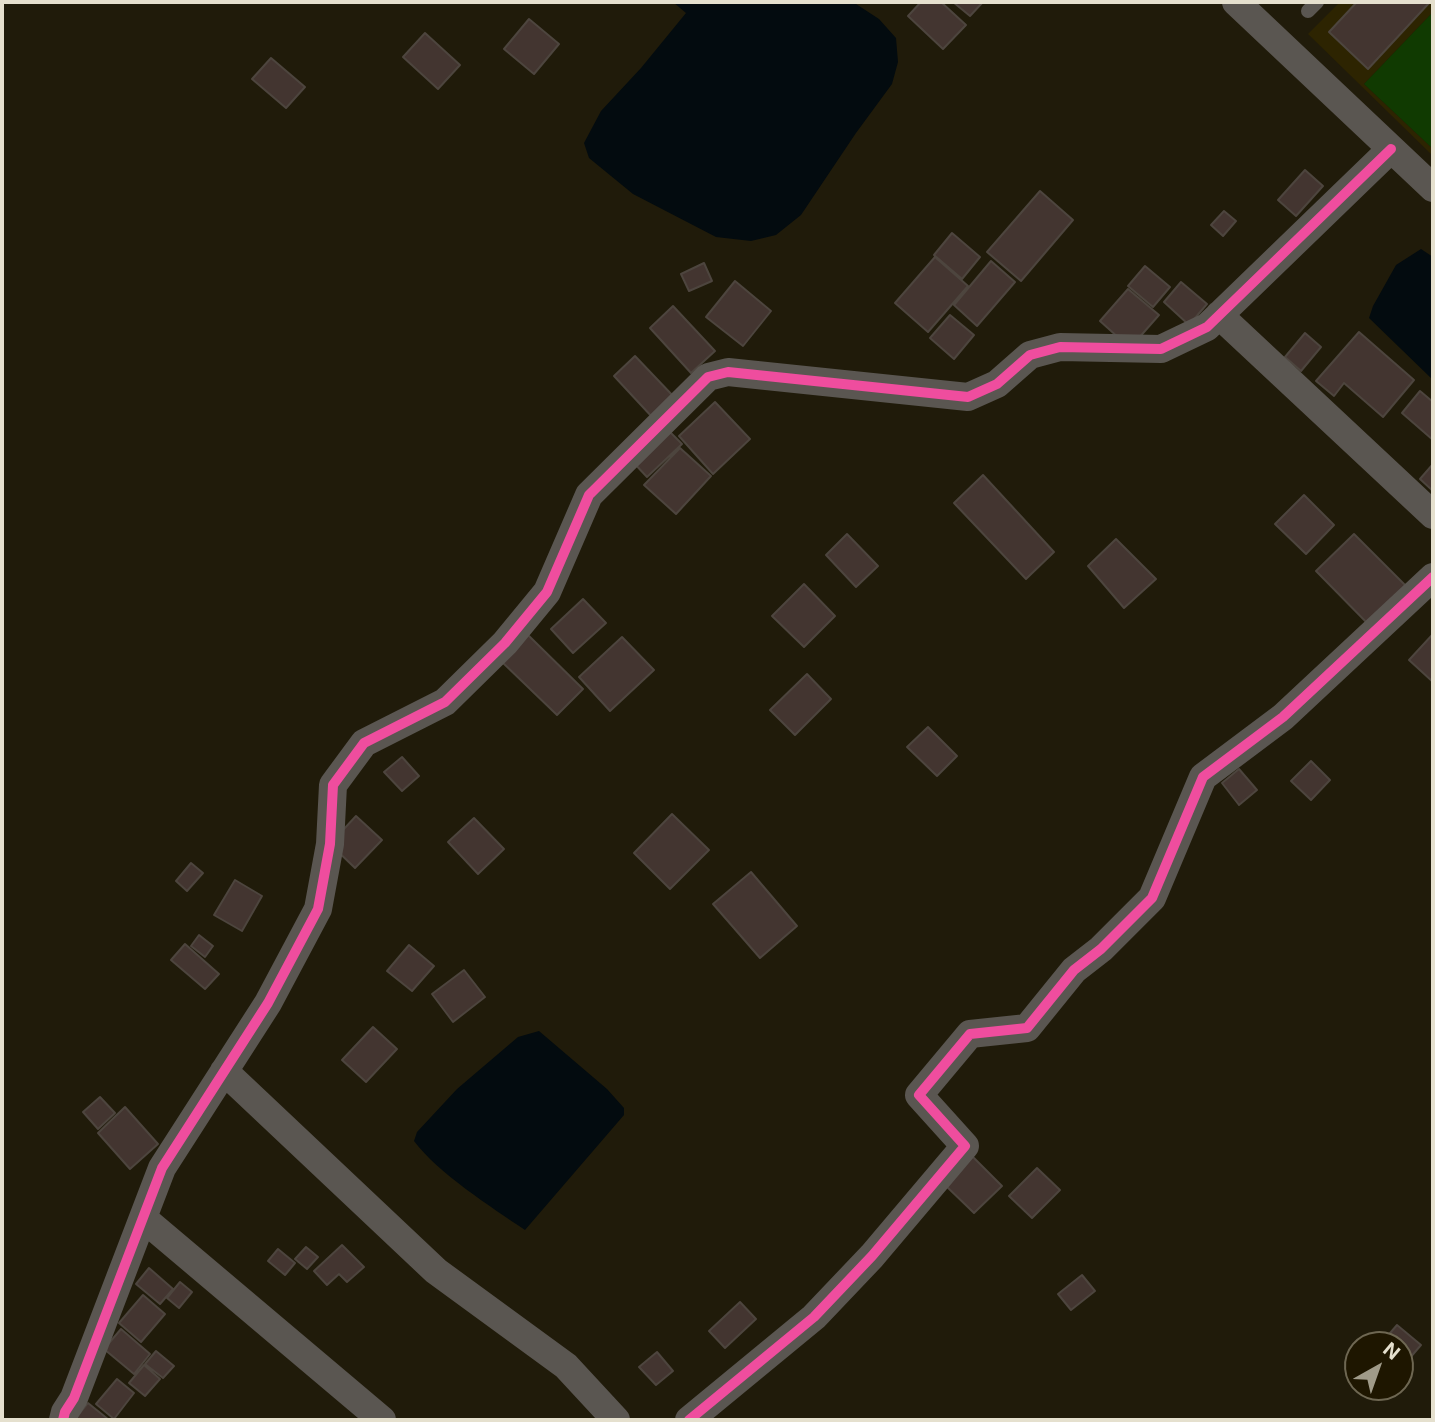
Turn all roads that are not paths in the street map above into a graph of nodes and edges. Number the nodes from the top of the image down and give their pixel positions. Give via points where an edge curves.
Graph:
1 (1236, 2) edge
2 (1391, 149) junction
3 (1433, 188) edge
4 (1219, 316) junction
5 (1433, 515) edge
6 (1433, 577) edge
7 (224, 1071) junction
8 (144, 1219) junction
9 (63, 1420) edge
10 (382, 1420) edge
11 (616, 1420) edge
12 (689, 1420) edge

1 - 2 street
2 - 3 street
2 - 4 street
4 - 5 street
4 - 7 street via 1207,327 1161,349 1060,347 1030,355 997,384 968,397 728,372 708,377 589,495 547,592 505,643 445,702 364,743 333,785 330,844 318,909 268,1003
6 - 12 street via 1283,717 1203,777 1152,898 1074,970 1027,1028 970,1034 919,1096 965,1146 814,1317
7 - 8 street via 162,1168
7 - 11 street via 436,1270 566,1366
8 - 9 street
8 - 10 street

